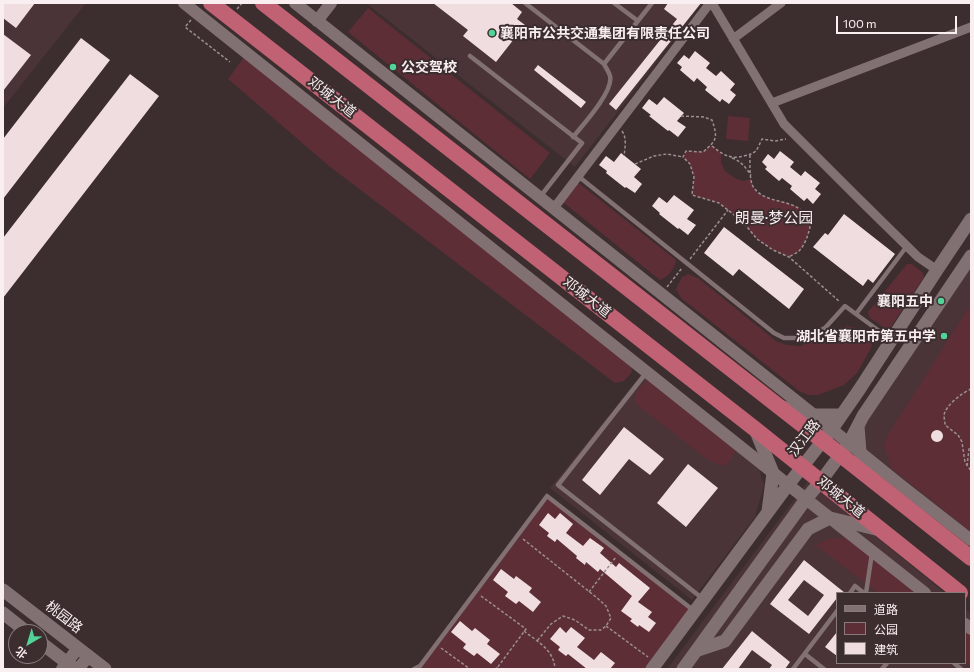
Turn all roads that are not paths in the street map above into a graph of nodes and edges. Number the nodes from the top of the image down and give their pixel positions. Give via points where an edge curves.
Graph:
1 (184, 3) edge
2 (211, 3) edge
3 (263, 3) edge
4 (295, 3) edge
5 (331, 3) edge
6 (525, 3) edge
7 (614, 3) edge
8 (652, 3) edge
9 (711, 3) edge
10 (781, 3) edge
11 (317, 20) junction
12 (638, 21) junction
13 (971, 27) edge
14 (733, 39) junction
15 (470, 56) dead end
16 (604, 64) junction
17 (772, 103) junction
18 (573, 137) junction
19 (578, 176) junction
20 (540, 197) junction
21 (554, 208) junction
22 (529, 211) junction
23 (971, 219) edge
24 (907, 246) junction
25 (971, 256) edge
26 (936, 270) junction
27 (856, 314) junction
28 (891, 340) junction
29 (647, 372) junction
30 (777, 405) junction
31 (814, 415) junction
32 (842, 415) junction
33 (858, 426) junction
34 (755, 429) junction
35 (827, 435) junction
36 (844, 449) junction
37 (860, 452) junction
38 (803, 467) junction
39 (774, 473) junction
40 (821, 481) junction
41 (877, 484) junction
42 (788, 485) junction
43 (894, 488) junction
44 (806, 499) junction
45 (768, 513) junction
46 (830, 518) junction
47 (884, 531) junction
48 (971, 540) edge
49 (872, 551) junction
50 (971, 558) edge
51 (3, 590) edge
52 (851, 592) edge
53 (864, 592) edge
54 (865, 592) edge
55 (924, 592) edge
56 (959, 592) edge
57 (704, 599) junction
58 (695, 612) junction
59 (836, 612) edge
60 (3, 613) edge
61 (17, 624) edge
62 (48, 648) edge
63 (698, 650) junction
64 (84, 652) junction
65 (805, 654) junction
66 (654, 666) edge
67 (71, 667) edge
68 (105, 669) edge
69 (414, 669) edge
70 (683, 669) edge
71 (793, 669) edge
72 (824, 669) edge

1 - 29 street
2 - 34 highway, 邓城大道
3 - 22 highway
4 - 11 street
5 - 11 street
6 - 16 lane
7 - 12 lane
8 - 12 lane
9 - 14 street
9 - 19 street
10 - 14 street
11 - 20 street
12 - 16 lane
13 - 17 street
14 - 17 street
15 - 18 lane
16 - 18 lane via 610,76 605,96
17 - 24 street via 784,124
18 - 20 lane via 582,144
19 - 21 street
19 - 27 lane via 774,333 784,338 802,338 825,328 845,306
20 - 21 street
20 - 22 street
21 - 31 street
22 - 30 highway
23 - 26 main road, 汉江路
24 - 26 street
24 - 27 lane
25 - 33 main road
26 - 28 main road, 汉江路
27 - 28 lane
28 - 32 main road, 汉江路
29 - 39 street
29 - 57 lane via 558,485
30 - 31 main road
30 - 35 highway
31 - 32 main road
31 - 35 street
32 - 35 main road, 汉江路
33 - 36 main road
33 - 37 main road
34 - 38 highway, 邓城大道
34 - 39 main road
35 - 36 highway
35 - 38 main road, 汉江路
36 - 37 street
36 - 40 main road
36 - 41 highway
37 - 41 main road
37 - 43 street
38 - 40 highway, 邓城大道
38 - 42 main road, 汉江路
39 - 42 street
39 - 45 main road
40 - 44 main road
40 - 47 highway, 邓城大道
41 - 43 highway
42 - 44 street
42 - 45 main road, 汉江路
43 - 48 street
43 - 50 highway
44 - 46 street
44 - 63 main road
45 - 57 main road, 汉江路
46 - 47 main road
46 - 49 street
46 - 63 main road via 808,529 725,641
47 - 56 highway, 邓城大道
49 - 54 lane
49 - 55 street
51 - 64 main road, 桃园路
52 - 53 lane via 855,586
57 - 58 main road, 汉江路
58 - 66 main road, 汉江路
58 - 69 lane via 547,496 420,666
59 - 65 lane
60 - 61 main road
62 - 67 main road
63 - 70 main road
64 - 67 street
64 - 68 main road, 桃园路
65 - 71 lane
65 - 72 lane

